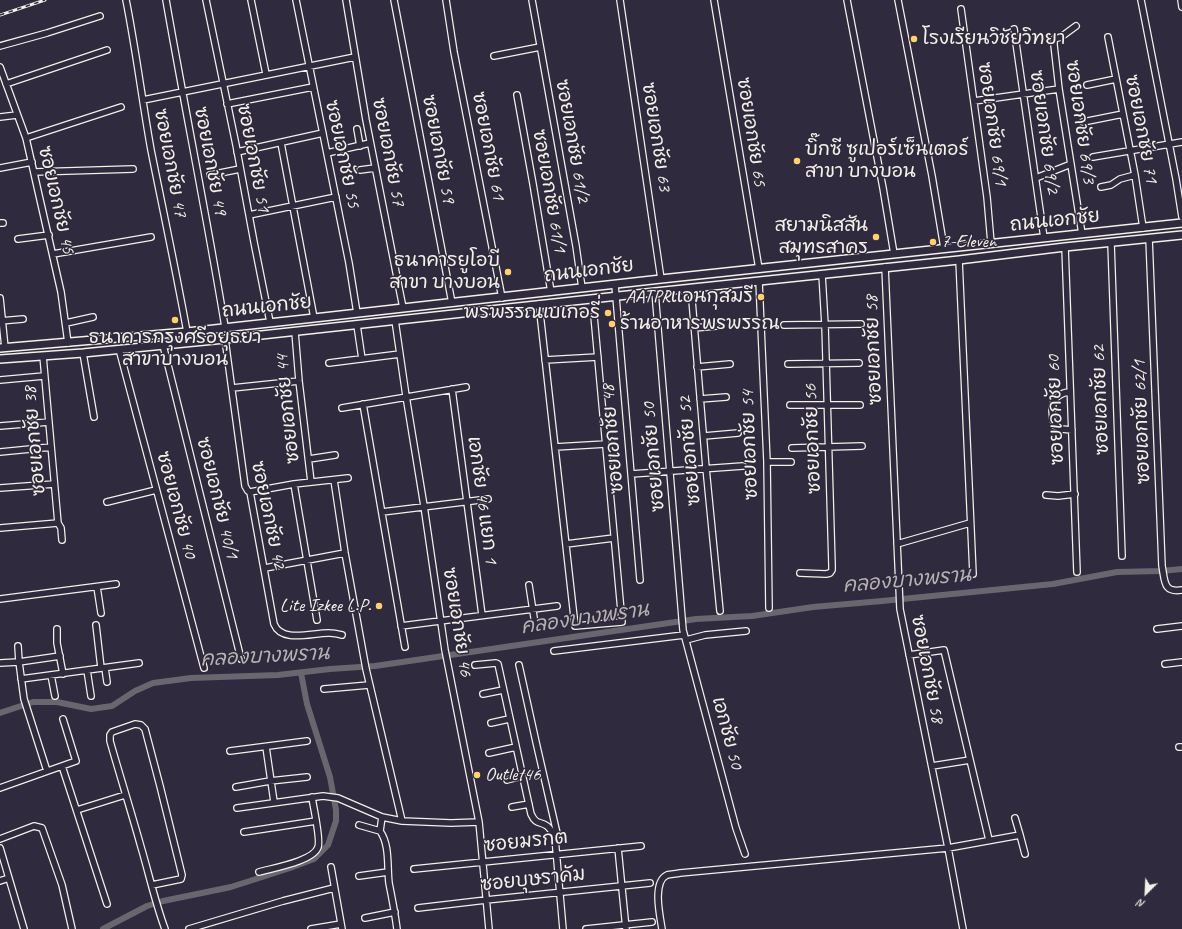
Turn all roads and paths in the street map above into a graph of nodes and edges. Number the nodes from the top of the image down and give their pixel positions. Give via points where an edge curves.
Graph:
1 (126, 0) edge
2 (166, 0) edge
3 (206, 0) edge
4 (251, 0) edge
5 (296, 0) edge
6 (346, 0) edge
7 (394, 0) edge
8 (446, 0) edge
9 (532, 0) edge
10 (620, 0) edge
11 (714, 0) edge
12 (846, 0) edge
13 (898, 0) edge
14 (1141, 0) edge
15 (1181, 0) edge
16 (1182, 7) edge
17 (961, 9) dead end
18 (100, 16) dead end
19 (1076, 26) dead end
20 (1014, 29) dead end
21 (1108, 37) dead end
22 (0, 46) edge
23 (540, 47) junction
24 (107, 50) dead end
25 (494, 56) dead end
26 (355, 57) junction
27 (309, 66) junction
28 (0, 67) edge
29 (266, 74) junction
30 (1116, 79) junction
31 (6, 84) junction
32 (223, 84) junction
33 (1087, 85) dead end
34 (313, 87) junction
35 (1059, 89) junction
36 (182, 92) junction
37 (1023, 94) junction
38 (517, 95) dead end
39 (143, 100) junction
40 (974, 101) junction
41 (227, 104) junction
42 (121, 107) dead end
43 (1123, 114) junction
44 (17, 115) junction
45 (0, 117) edge
46 (1083, 122) dead end
47 (357, 129) dead end
48 (323, 133) junction
49 (26, 138) junction
50 (1182, 142) edge
51 (281, 143) junction
52 (370, 143) junction
53 (1169, 145) junction
54 (360, 146) junction
55 (1130, 151) junction
56 (237, 152) junction
57 (327, 152) junction
58 (1093, 157) dead end
59 (32, 162) junction
60 (1071, 164) junction
61 (0, 168) edge
62 (375, 168) junction
63 (133, 169) dead end
64 (240, 169) junction
65 (360, 170) dead end
66 (34, 172) junction
67 (210, 175) dead end
68 (1135, 176) junction
69 (1036, 178) junction
70 (1179, 178) edge
71 (1101, 187) dead end
72 (336, 197) junction
73 (293, 206) junction
74 (249, 215) junction
75 (1182, 216) edge
76 (1182, 223) edge
77 (1143, 228) junction
78 (1082, 234) junction
79 (49, 235) junction
80 (1182, 235) edge
81 (151, 237) dead end
82 (1044, 238) junction
83 (1149, 238) junction
84 (18, 239) dead end
85 (991, 243) junction
86 (1110, 243) junction
87 (1065, 247) junction
88 (944, 248) junction
89 (53, 254) junction
90 (894, 254) junction
91 (959, 260) junction
92 (885, 267) junction
93 (759, 269) junction
94 (822, 274) junction
95 (661, 279) junction
96 (760, 281) junction
97 (615, 285) junction
98 (582, 288) junction
99 (691, 288) junction
100 (551, 292) junction
101 (655, 292) junction
102 (616, 296) junction
103 (0, 298) edge
104 (502, 298) junction
105 (452, 303) junction
106 (539, 304) junction
107 (403, 308) junction
108 (357, 313) junction
109 (594, 316) dead end
110 (93, 317) dead end
111 (314, 318) junction
112 (23, 319) dead end
113 (1, 320) edge
114 (293, 320) junction
115 (395, 320) junction
116 (270, 322) junction
117 (66, 323) junction
118 (861, 324) dead end
119 (357, 325) junction
120 (784, 325) dead end
121 (825, 325) junction
122 (716, 326) dead end
123 (225, 327) junction
124 (694, 328) junction
125 (186, 332) junction
126 (295, 332) junction
127 (225, 339) junction
128 (68, 343) junction
129 (163, 345) junction
130 (2, 348) edge
131 (120, 349) junction
132 (83, 353) junction
133 (400, 354) junction
134 (43, 356) junction
135 (598, 357) junction
136 (0, 359) edge
137 (362, 359) junction
138 (545, 360) junction
139 (329, 363) dead end
140 (859, 363) dead end
141 (730, 364) dead end
142 (788, 364) dead end
143 (825, 364) junction
144 (697, 367) junction
145 (44, 376) junction
146 (0, 380) edge
147 (299, 380) junction
148 (466, 387) dead end
149 (232, 388) junction
150 (452, 389) junction
151 (1070, 392) junction
152 (406, 396) junction
153 (726, 397) dead end
154 (700, 399) junction
155 (363, 404) junction
156 (790, 405) dead end
157 (860, 405) dead end
158 (828, 406) junction
159 (342, 408) dead end
160 (94, 417) dead end
161 (49, 422) junction
162 (0, 426) edge
163 (1072, 430) junction
164 (738, 433) dead end
165 (704, 436) junction
166 (606, 444) junction
167 (862, 446) dead end
168 (51, 447) junction
169 (555, 447) junction
170 (829, 447) junction
171 (792, 448) dead end
172 (0, 452) edge
173 (335, 456) dead end
174 (308, 459) junction
175 (767, 462) junction
176 (791, 462) dead end
177 (744, 466) dead end
178 (706, 468) junction
179 (670, 471) junction
180 (631, 474) junction
181 (348, 478) dead end
182 (334, 480) junction
183 (311, 482) junction
184 (54, 484) junction
185 (294, 484) junction
186 (0, 488) edge
187 (156, 490) junction
188 (250, 492) junction
189 (1075, 494) junction
190 (1046, 495) dead end
191 (488, 499) dead end
192 (467, 501) junction
193 (107, 502) dead end
194 (424, 506) junction
195 (382, 512) junction
196 (58, 523) junction
197 (970, 523) junction
198 (0, 528) edge
199 (614, 538) junction
200 (62, 540) dead end
201 (566, 544) junction
202 (897, 544) junction
203 (345, 553) junction
204 (1122, 556) dead end
205 (307, 560) junction
206 (264, 568) junction
207 (1077, 572) dead end
208 (800, 573) dead end
209 (973, 574) dead end
210 (640, 580) dead end
211 (116, 584) dead end
212 (529, 585) dead end
213 (97, 587) junction
214 (1182, 590) edge
215 (0, 599) edge
216 (557, 606) dead end
217 (769, 608) dead end
218 (533, 609) junction
219 (720, 612) dead end
220 (101, 613) dead end
221 (482, 615) junction
222 (317, 620) dead end
223 (682, 620) joint
224 (441, 621) junction
225 (535, 624) dead end
226 (96, 625) dead end
227 (401, 626) junction
228 (1182, 626) edge
229 (57, 629) dead end
230 (1157, 629) dead end
231 (746, 631) dead end
232 (342, 635) dead end
233 (684, 635) junction
234 (18, 646) dead end
235 (404, 647) dead end
236 (554, 651) dead end
237 (909, 655) junction
238 (60, 656) junction
239 (242, 659) dead end
240 (19, 662) junction
241 (1182, 662) edge
242 (0, 663) edge
243 (139, 663) dead end
244 (1165, 664) dead end
245 (475, 665) dead end
246 (519, 665) dead end
247 (103, 668) junction
248 (204, 668) dead end
249 (87, 670) junction
250 (62, 674) junction
251 (51, 675) junction
252 (21, 679) junction
253 (106, 682) dead end
254 (369, 685) junction
255 (324, 689) dead end
256 (503, 690) junction
257 (483, 694) dead end
258 (55, 696) dead end
259 (91, 696) dead end
260 (509, 718) junction
261 (63, 719) dead end
262 (491, 723) dead end
263 (307, 741) dead end
264 (266, 747) junction
265 (516, 747) junction
266 (230, 752) dead end
267 (489, 753) dead end
268 (970, 760) junction
269 (62, 766) junction
270 (932, 766) junction
271 (47, 771) junction
272 (522, 776) junction
273 (307, 777) dead end
274 (507, 780) dead end
275 (270, 781) junction
276 (236, 786) dead end
277 (0, 788) edge
278 (125, 794) junction
279 (312, 797) junction
280 (274, 802) junction
281 (529, 804) junction
282 (512, 807) dead end
283 (237, 808) dead end
284 (77, 810) junction
285 (382, 817) junction
286 (1015, 818) dead end
287 (316, 821) junction
288 (402, 821) junction
289 (479, 822) junction
290 (359, 825) dead end
291 (380, 831) junction
292 (244, 832) dead end
293 (1020, 835) junction
294 (555, 838) junction
295 (0, 839) edge
296 (989, 840) junction
297 (641, 846) dead end
298 (0, 848) edge
299 (618, 848) junction
300 (948, 848) junction
301 (556, 854) junction
302 (745, 854) dead end
303 (1025, 854) dead end
304 (482, 861) junction
305 (332, 868) dead end
306 (414, 869) dead end
307 (259, 872) dead end
308 (388, 872) junction
309 (359, 876) dead end
310 (9, 878) junction
311 (0, 881) edge
312 (650, 883) dead end
313 (152, 885) junction
314 (622, 886) junction
315 (334, 888) junction
316 (560, 893) junction
317 (486, 900) junction
318 (108, 904) dead end
319 (418, 908) dead end
320 (395, 912) junction
321 (365, 918) dead end
322 (652, 922) dead end
323 (341, 927) edge
324 (626, 927) edge
325 (24, 929) edge
326 (72, 929) edge
327 (165, 929) edge
328 (190, 929) edge
329 (312, 929) edge
330 (397, 929) edge
331 (489, 929) edge
332 (563, 929) edge
333 (586, 929) edge
334 (662, 929) edge
335 (963, 929) edge

1 - 39 street, ซอยเอกชัย 47
2 - 36 street, ซอยเอกชัย 49
3 - 32 street, ซอยเอกชัย 51
4 - 29 street
5 - 27 street, ซอยเอกชัย 55
6 - 26 street, ซอยเอกชัย 57
7 - 105 street, ซอยเอกชัย 59
8 - 104 street, ซอยเอกชัย 61
9 - 23 street, ซอยเอกชัย 61/2
10 - 95 street, ซอยเอกชัย 63
11 - 93 street, ซอยเอกชัย 65
12 - 90 street
13 - 88 street
14 - 53 street
15 - 16 street
17 - 40 street, ซอยเอกชัย 69/1
18 - 22 street
19 - 35 street, ซอยเอกชัย 69/3 via 1054,40
20 - 37 street, ซอยเอกชัย 69/2
21 - 30 street, ซอยเอกชัย 71
23 - 25 street
23 - 98 street, ซอยเอกชัย 61/2
24 - 31 street
26 - 27 street
26 - 52 street, ซอยเอกชัย 57
27 - 29 street
27 - 34 street, ซอยเอกชัย 55
28 - 31 street, ซอยเอกชัย 45
29 - 32 street
30 - 33 street
30 - 43 street, ซอยเอกชัย 71
31 - 44 street, ซอยเอกชัย 45
32 - 36 street
32 - 41 street, ซอยเอกชัย 51
34 - 41 street
34 - 48 street, ซอยเอกชัย 55
35 - 37 street
35 - 60 street, ซอยเอกชัย 69/3
36 - 39 street
36 - 123 street, ซอยเอกชัย 49
37 - 40 street
37 - 69 street, ซอยเอกชัย 69/2
38 - 100 street, ซอยเอกชัย 61/1
39 - 125 street, ซอยเอกชัย 47
40 - 85 street, ซอยเอกชัย 69/1
41 - 56 street, ซอยเอกชัย 51
42 - 49 street
43 - 46 street
43 - 55 street, ซอยเอกชัย 71
44 - 45 street
44 - 49 street, ซอยเอกชัย 45
47 - 54 street
48 - 51 street
48 - 57 street, ซอยเอกชัย 55
49 - 59 street, ซอยเอกชัย 45
50 - 53 street
51 - 56 street
51 - 73 street
52 - 54 street
52 - 62 street, ซอยเอกชัย 57
53 - 55 street
53 - 70 street
54 - 57 street
55 - 58 street
55 - 68 street, ซอยเอกชัย 71
56 - 64 street, ซอยเอกชัย 51
57 - 72 street, ซอยเอกชัย 55
59 - 61 street
59 - 66 street, ซอยเอกชัย 45
60 - 69 street
60 - 78 street, ซอยเอกชัย 69/3
62 - 65 street
62 - 107 street, ซอยเอกชัย 57
63 - 66 street
64 - 67 street
64 - 74 street, ซอยเอกชัย 51
66 - 79 street, ซอยเอกชัย 45
68 - 71 street
68 - 77 street, ซอยเอกชัย 71
69 - 82 street, ซอยเอกชัย 69/2
70 - 75 street
72 - 73 street
72 - 108 street, ซอยเอกชัย 55
73 - 74 street
73 - 111 street
74 - 116 street, ซอยเอกชัย 51
76 - 77 main road, ถนนเอกชัย
77 - 78 main road, ถนนเอกชัย
78 - 82 main road, ถนนเอกชัย
79 - 84 street
79 - 89 street, ซอยเอกชัย 45
80 - 83 main road, ถนนเอกชัย
81 - 89 street
82 - 85 main road, ถนนเอกชัย
83 - 86 main road, ถนนเอกชัย
83 - 214 street, ซอยเอกชัย 62/1 via 1162,566 1165,583 1174,592
85 - 88 main road, ถนนเอกชัย
86 - 87 main road, ถนนเอกชัย
86 - 204 street, ซอยเอกชัย 62
87 - 91 main road, ถนนเอกชัย
87 - 151 street, ซอยเอกชัย 60
88 - 90 main road, ถนนเอกชัย
89 - 117 street, ซอยเอกชัย 45
90 - 93 main road, ถนนเอกชัย
91 - 92 main road, ถนนเอกชัย
91 - 197 street
92 - 94 main road, ถนนเอกชัย
92 - 202 street, ซอยเอกชัย 58
93 - 95 main road, ถนนเอกชัย
94 - 96 main road, ถนนเอกชัย
94 - 121 street, ซอยเอกชัย 56
95 - 97 main road, ถนนเอกชัย
96 - 99 main road, ถนนเอกชัย
96 - 175 street, ซอยเอกชัย 54
97 - 98 main road, ถนนเอกชัย
97 - 102 street, ซอยเอกชัย 48
98 - 100 main road, ถนนเอกชัย
99 - 101 main road, ถนนเอกชัย
99 - 124 street, ซอยเอกชัย 52
100 - 104 main road, ถนนเอกชัย
101 - 102 main road, ถนนเอกชัย
101 - 179 street, ซอยเอกชัย 50
102 - 106 main road, ถนนเอกชัย
102 - 180 street, ซอยเอกชัย 48
103 - 113 street
104 - 105 main road, ถนนเอกชัย
105 - 107 main road, ถนนเอกชัย
106 - 115 main road, ถนนเอกชัย
106 - 138 street
107 - 108 main road, ถนนเอกชัย
108 - 111 main road, ถนนเอกชัย
109 - 135 street
110 - 117 street
111 - 114 main road, ถนนเอกชัย
112 - 113 street
113 - 130 street
114 - 116 main road, ถนนเอกชัย
114 - 126 main road
115 - 119 main road, ถนนเอกชัย
115 - 133 street, ซอยเอกชัย 46
116 - 123 main road, ถนนเอกชัย
117 - 128 street, ซอยเอกชัย 45
118 - 121 street
119 - 126 main road, ถนนเอกชัย
119 - 137 street
120 - 121 street
121 - 143 street, ซอยเอกชัย 56
122 - 124 street
123 - 125 main road, ถนนเอกชัย
124 - 144 street, ซอยเอกชัย 52
125 - 128 main road, ถนนเอกชัย
126 - 127 main road, ถนนเอกชัย
126 - 147 street, ซอยเอกชัย 44
127 - 129 main road, ถนนเอกชัย
127 - 149 street, ซอยเอกชัย 42
128 - 130 main road, ถนนเอกชัย
129 - 131 main road, ถนนเอกชัย
129 - 239 street, ซอยเอกชัย 40/1
131 - 132 main road, ถนนเอกชัย
131 - 187 street, ซอยเอกชัย 40
132 - 134 main road, ถนนเอกชัย
132 - 160 street
133 - 137 street
133 - 152 street, ซอยเอกชัย 46
134 - 136 main road, ถนนเอกชัย
134 - 145 street, ซอยเอกชัย 38
135 - 138 street
135 - 166 street
137 - 139 street
138 - 169 street
140 - 143 street
141 - 144 street
142 - 143 street
143 - 158 street, ซอยเอกชัย 56
144 - 154 street, ซอยเอกชัย 52
145 - 146 street
145 - 161 street, ซอยเอกชัย 38
147 - 149 street
147 - 174 street, ซอยเอกชัย 44
148 - 150 street
149 - 188 street, ซอยเอกชัย 42 via 245,486
150 - 152 street
150 - 192 street, เอกชัย 46 แยก 1
151 - 163 street, ซอยเอกชัย 60
151 - 163 street via 1061,394 1053,404 1053,420 1055,426
152 - 155 street
152 - 194 street, ซอยเอกชัย 46
153 - 154 street
154 - 165 street, ซอยเอกชัย 52
155 - 159 street
155 - 195 street
156 - 158 street
157 - 158 street
158 - 170 street, ซอยเอกชัย 56
161 - 162 street
161 - 168 street, ซอยเอกชัย 38
163 - 189 street, ซอยเอกชัย 60
164 - 165 street
165 - 178 street, ซอยเอกชัย 52
166 - 169 street
166 - 199 street
167 - 170 street
168 - 172 street
168 - 184 street, ซอยเอกชัย 38
169 - 201 street
170 - 171 street
170 - 208 street, ซอยเอกชัย 56 via 832,570 826,574
173 - 174 street
174 - 183 street, ซอยเอกชัย 44
175 - 176 street
175 - 217 street, ซอยเอกชัย 54
177 - 178 street
178 - 179 street
178 - 219 street, ซอยเอกชัย 52
179 - 180 street
179 - 223 street, ซอยเอกชัย 50
180 - 210 street, ซอยเอกชัย 48
181 - 182 street
182 - 183 street
182 - 203 street
183 - 185 street
184 - 186 street
184 - 196 street, ซอยเอกชัย 38
185 - 188 street
185 - 205 street
187 - 193 street
187 - 248 street, ซอยเอกชัย 40
188 - 206 street, ซอยเอกชัย 42
189 - 190 street
189 - 207 street, ซอยเอกชัย 60
191 - 192 street
192 - 194 street
192 - 221 street, เอกชัย 46 แยก 1
194 - 195 street
194 - 224 street, ซอยเอกชัย 46
195 - 227 street
196 - 198 street
196 - 200 street, ซอยเอกชัย 38
197 - 202 street
197 - 209 street
199 - 201 street
199 - 201 street via 622,622 575,626
202 - 237 street, ซอยเอกชัย 58 via 900,609
203 - 205 street
203 - 254 street
205 - 206 street
205 - 222 street
206 - 232 street, ซอยเอกชัย 42 via 276,629 301,636 329,633
211 - 213 street
212 - 218 street
213 - 215 street
213 - 220 street
216 - 218 street
218 - 221 street
218 - 225 street
221 - 224 street
223 - 233 street, เอกชัย 50
224 - 227 street
224 - 289 street, ซอยเอกชัย 46
226 - 247 street
227 - 235 street
228 - 230 street
229 - 238 street
231 - 233 street
233 - 236 street
233 - 302 street, เอกชัย 50
234 - 240 street
237 - 268 street via 944,650
237 - 270 street, ซอยเอกชัย 58
238 - 240 street
238 - 250 street
240 - 242 street
240 - 252 street
241 - 244 street
243 - 247 street
245 - 256 street via 496,662
246 - 294 street via 557,833
247 - 249 street
247 - 253 street
249 - 250 street
249 - 259 street
250 - 251 street
251 - 252 street
251 - 258 street
252 - 271 street via 28,714
254 - 255 street
254 - 288 street
256 - 257 street
256 - 260 street
260 - 262 street
260 - 265 street
261 - 269 street via 76,761
263 - 264 street
264 - 266 street
264 - 275 street
265 - 267 street
265 - 272 street
268 - 270 street
268 - 296 street
269 - 271 street
269 - 284 street
270 - 300 street, ซอยเอกชัย 58
271 - 277 street
272 - 274 street
272 - 281 street
273 - 275 street
275 - 276 street
275 - 280 street
278 - 284 street
278 - 313 street
278 - 313 street via 110,735 134,724 141,725 147,736 182,875 181,879
279 - 280 street
279 - 285 street via 338,798
279 - 287 street
280 - 283 street
281 - 282 street
281 - 294 street via 533,820 546,825
284 - 318 street
285 - 288 street
285 - 291 street
286 - 293 street
287 - 292 street
287 - 307 street via 319,842 314,852 304,859
288 - 289 street
289 - 304 street, ซอยเอกชัย 46
290 - 291 street
291 - 308 street via 386,847
293 - 296 street
293 - 303 street
294 - 301 street
295 - 326 street via 34,826 42,828 62,885
296 - 300 street
297 - 299 street, ซอยมรกต
298 - 310 street
299 - 301 street, ซอยมรกต
299 - 314 street
300 - 334 street via 667,875 661,880 658,890
300 - 335 street, ซอยเอกชัย 58
301 - 304 street, ซอยมรกต
301 - 316 street
304 - 306 street, ซอยมรกต
304 - 317 street, ซอยเอกชัย 46
305 - 315 street
308 - 309 street
308 - 320 street
310 - 311 street
310 - 325 street
312 - 314 street, ซอยบุษราคัม
313 - 327 street
314 - 316 street, ซอยบุษราคัม
314 - 324 street
315 - 323 street
315 - 328 street
316 - 317 street, ซอยบุษราคัม
316 - 332 street
317 - 319 street, ซอยบุษราคัม
317 - 331 street, ซอยเอกชัย 46
320 - 321 street
320 - 330 street
322 - 324 street
323 - 329 street
324 - 333 street

